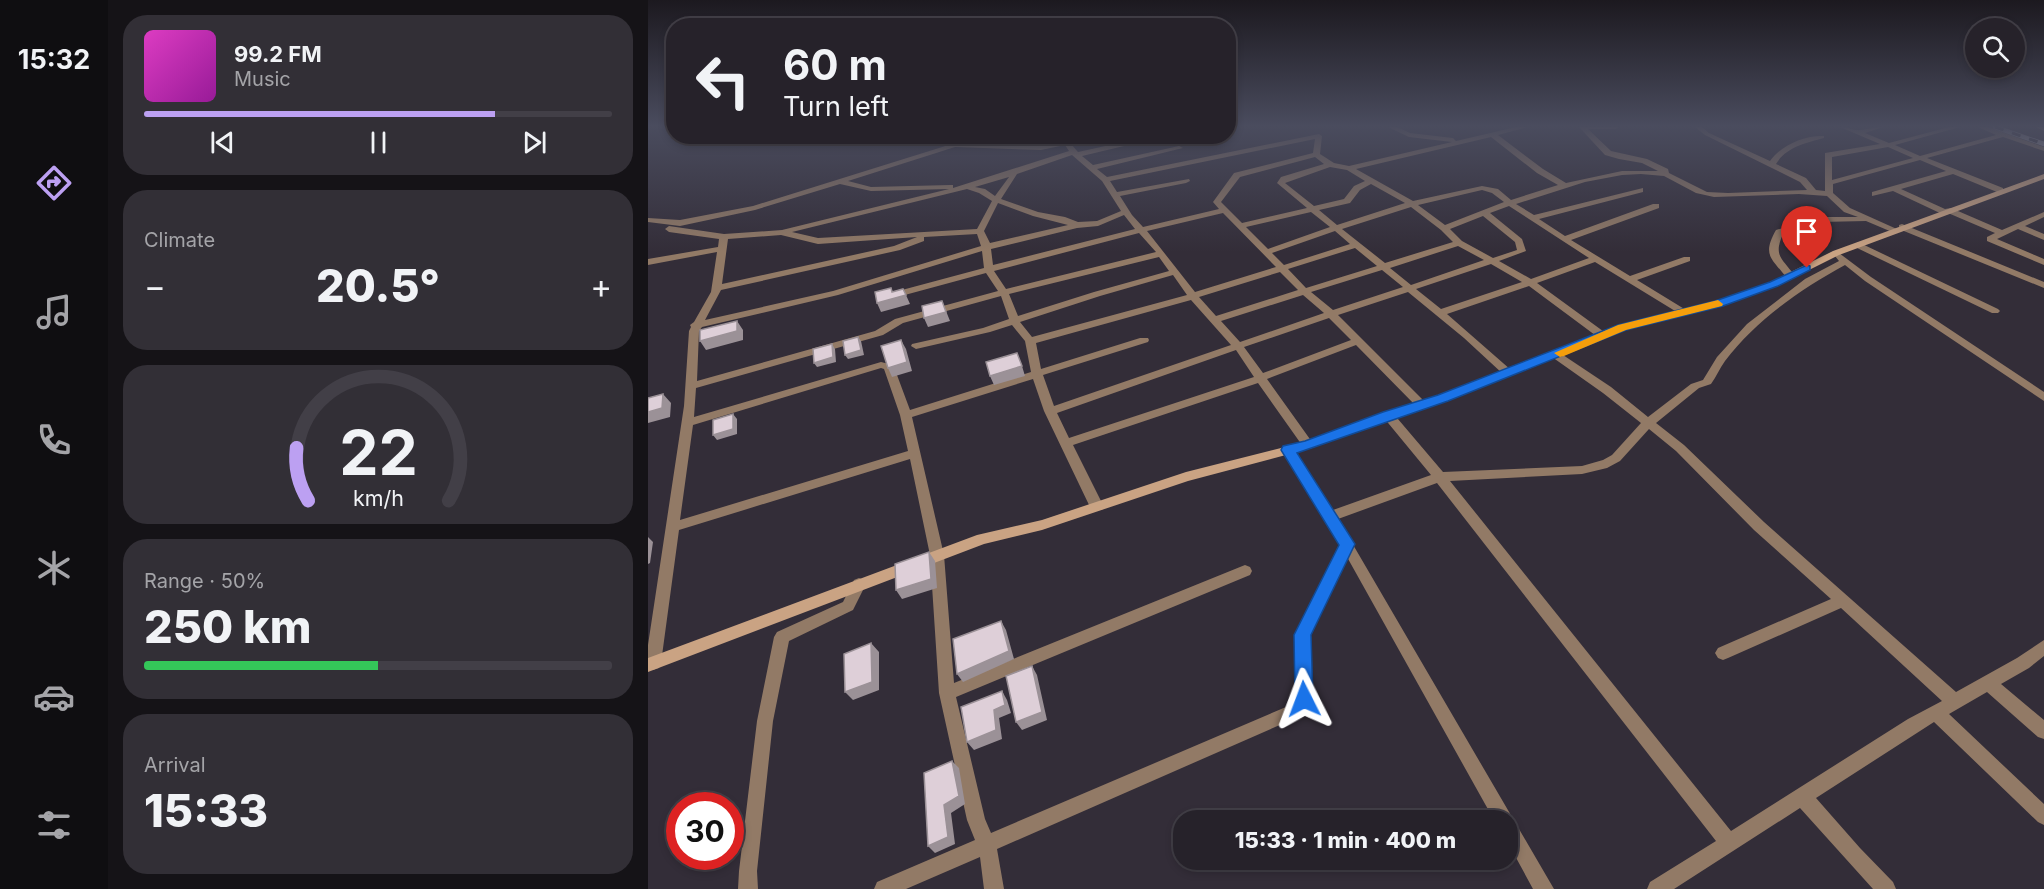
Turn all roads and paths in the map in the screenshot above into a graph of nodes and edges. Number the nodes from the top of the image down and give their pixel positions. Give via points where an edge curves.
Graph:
1 (879, 168) edge
2 (1033, 168) edge
3 (1091, 168) edge
4 (1162, 168) edge
5 (1262, 168) edge
6 (1318, 168) edge
7 (1349, 168) edge
8 (1537, 168) edge
9 (1661, 168) edge
10 (1778, 168) edge
11 (1828, 168) edge
12 (1882, 168) edge
13 (1947, 168) edge
14 (1954, 171) junction
15 (1014, 175) junction
16 (1665, 175) junction
17 (2044, 176) edge
18 (1105, 180) junction
19 (838, 181) junction
20 (1186, 181) dead end
21 (1371, 181) junction
22 (1829, 183) junction
23 (1566, 186) junction
24 (970, 187) junction
25 (1895, 189) junction
26 (1640, 190) dead end
27 (2000, 190) junction
28 (1813, 192) junction
29 (1829, 194) junction
30 (1875, 194) dead end
31 (1115, 195) junction
32 (996, 200) junction
33 (1510, 203) junction
34 (1412, 204) junction
35 (1656, 206) dead end
36 (1312, 209) junction
37 (1222, 210) junction
38 (1946, 211) junction
39 (1125, 212) junction
40 (1485, 213) junction
41 (2044, 214) edge
42 (1533, 218) junction
43 (648, 220) edge
44 (1867, 220) junction
45 (665, 225) junction
46 (1077, 225) junction
47 (1241, 226) junction
48 (2017, 226) junction
49 (1335, 228) junction
50 (1444, 228) junction
51 (1898, 229) junction
52 (648, 230) edge
53 (980, 231) junction
54 (1142, 231) junction
55 (781, 232) junction
56 (2002, 233) junction
57 (930, 235) junction
58 (724, 237) junction
59 (2044, 237) edge
60 (1564, 239) junction
61 (1460, 243) junction
62 (1357, 245) junction
63 (1858, 245) junction
64 (986, 247) junction
65 (722, 249) junction
66 (1267, 252) junction
67 (1160, 255) junction
68 (1841, 257) junction
69 (1596, 259) junction
70 (1687, 259) dead end
71 (648, 262) edge
72 (2043, 262) edge
73 (1492, 263) junction
74 (1384, 267) junction
75 (1282, 268) junction
76 (989, 270) junction
77 (1175, 272) junction
78 (1790, 276) junction
79 (1630, 279) junction
80 (1530, 282) junction
81 (2044, 285) edge
82 (1406, 287) junction
83 (718, 288) junction
84 (1004, 292) junction
85 (1305, 292) junction
86 (1193, 296) junction
87 (885, 298) edge
88 (1995, 310) dead end
89 (1683, 312) junction
90 (1440, 313) junction
91 (1331, 314) junction
92 (1214, 320) junction
93 (1014, 322) junction
94 (695, 325) junction
95 (1603, 336) junction
96 (1144, 340) dead end
97 (1030, 341) junction
98 (1358, 341) junction
99 (916, 346) dead end
100 (1238, 346) junction
101 (1556, 355) junction
102 (1508, 372) junction
103 (1038, 374) junction
104 (1261, 378) junction
105 (2044, 381) edge
106 (691, 386) junction
107 (2043, 396) edge
108 (1421, 404) junction
109 (1050, 411) junction
110 (906, 415) junction
111 (1388, 415) junction
112 (688, 423) junction
113 (1648, 423) junction
114 (1066, 443) junction
115 (1308, 445) junction
116 (1288, 450) junction
117 (914, 454) junction
118 (1440, 477) junction
119 (1097, 507) junction
120 (1329, 517) junction
121 (673, 527) junction
122 (1347, 544) junction
123 (937, 555) junction
124 (1245, 571) dead end
125 (859, 584) junction
126 (1842, 601) junction
127 (2044, 647) edge
128 (1723, 653) dead end
129 (650, 664) edge
130 (1988, 683) junction
131 (947, 693) junction
132 (1955, 702) junction
133 (1936, 712) junction
134 (2044, 731) edge
135 (1802, 796) junction
136 (1498, 810) edge
137 (2044, 816) edge
138 (1729, 843) junction
139 (1518, 844) edge
140 (987, 845) junction
141 (748, 889) edge
142 (884, 889) edge
143 (994, 889) edge
144 (1544, 889) edge
145 (1657, 889) edge
146 (1886, 889) edge

1 - 19 street
2 - 15 street
3 - 18 street
4 - 18 street
5 - 37 street via 1237,175 1217,199
6 - 36 street via 1281,181
7 - 21 street
8 - 23 street
9 - 16 street
10 - 28 street via 1803,180
11 - 22 street
12 - 22 street
13 - 14 street
14 - 25 street
14 - 27 street
15 - 24 street
15 - 32 street
16 - 23 street via 1632,172
16 - 28 street via 1705,195
17 - 27 street
18 - 31 street
19 - 24 street via 871,189
19 - 45 street via 755,208
20 - 31 street
21 - 34 street
21 - 36 street via 1357,188 1347,201
22 - 29 street
23 - 33 street
24 - 32 street
24 - 55 street
25 - 30 street
25 - 38 street
26 - 42 street
27 - 38 street
28 - 29 street
29 - 44 street via 1847,210
31 - 39 street
32 - 46 street
32 - 53 street
33 - 34 street via 1495,191 1482,188
33 - 40 street
33 - 42 street
34 - 49 street
34 - 50 street
35 - 60 street
36 - 47 street
36 - 49 street
37 - 47 street
37 - 54 street
38 - 51 street
38 - 56 street
39 - 46 street
39 - 54 street
40 - 50 street
40 - 73 street via 1523,248
41 - 48 street
42 - 60 street
43 - 45 street
44 - 51 street
44 - 78 street via 1819,219 1779,232 1773,254
45 - 52 street
45 - 58 street
46 - 64 street
47 - 66 street
48 - 56 street
48 - 59 street
49 - 62 street
49 - 66 street
50 - 61 street
51 - 63 street
51 - 81 street
53 - 57 street
53 - 64 street
54 - 67 street
54 - 76 street
55 - 57 street via 818,241
55 - 58 street
56 - 72 street via 1990,239
57 - 83 street via 897,248
58 - 65 street
60 - 69 street
61 - 73 street
61 - 74 street
62 - 74 street
62 - 75 street
63 - 68 street
63 - 88 street
64 - 76 street
64 - 94 street via 835,293
65 - 71 street
65 - 83 street
66 - 75 street
67 - 77 street
67 - 84 street
68 - 78 street
68 - 107 street
68 - 113 street via 1751,326 1721,359 1707,382 1695,386
69 - 79 street
69 - 80 street
70 - 79 street
73 - 80 street
73 - 82 street
74 - 82 street
74 - 85 street
75 - 85 street
75 - 86 street
76 - 84 street
76 - 87 street
77 - 86 street
77 - 93 street
78 - 89 street
79 - 89 street
80 - 90 street
80 - 95 street
82 - 90 street
82 - 91 street
83 - 94 street
84 - 93 street
84 - 106 street via 899,321 879,333
85 - 91 street
85 - 92 street
86 - 92 street
86 - 97 street
89 - 95 street
90 - 102 street
91 - 98 street
91 - 100 street
92 - 100 street
93 - 97 street
93 - 99 street
94 - 106 street
95 - 101 street
96 - 103 street
97 - 103 street
98 - 104 street
98 - 108 street
100 - 104 street
100 - 109 street
101 - 102 street
101 - 113 street
102 - 108 street
103 - 109 street
103 - 110 street
104 - 114 street
104 - 115 street
105 - 107 street
106 - 112 street
108 - 111 street
109 - 114 street
110 - 112 street via 889,367 881,365
110 - 117 street
111 - 115 street
111 - 118 street
112 - 121 street
113 - 118 street via 1616,458 1594,469
113 - 126 street via 1680,448
114 - 119 street
115 - 116 street
116 - 119 street via 1186,477
116 - 120 street
117 - 121 street
117 - 123 street
118 - 120 street
118 - 138 street
119 - 123 street
120 - 122 street
121 - 129 street
122 - 136 street
122 - 140 street via 1303,635 1304,699 1299,709
123 - 125 street
123 - 131 street
124 - 131 street
125 - 129 street
125 - 141 street via 848,606 782,637 765,721
126 - 128 street
126 - 132 street
127 - 130 street
130 - 132 street
130 - 134 street
131 - 140 street via 976,820
132 - 133 street
133 - 135 street
133 - 137 street
135 - 138 street
135 - 146 street
138 - 145 street
139 - 144 street
140 - 142 street
140 - 143 street

